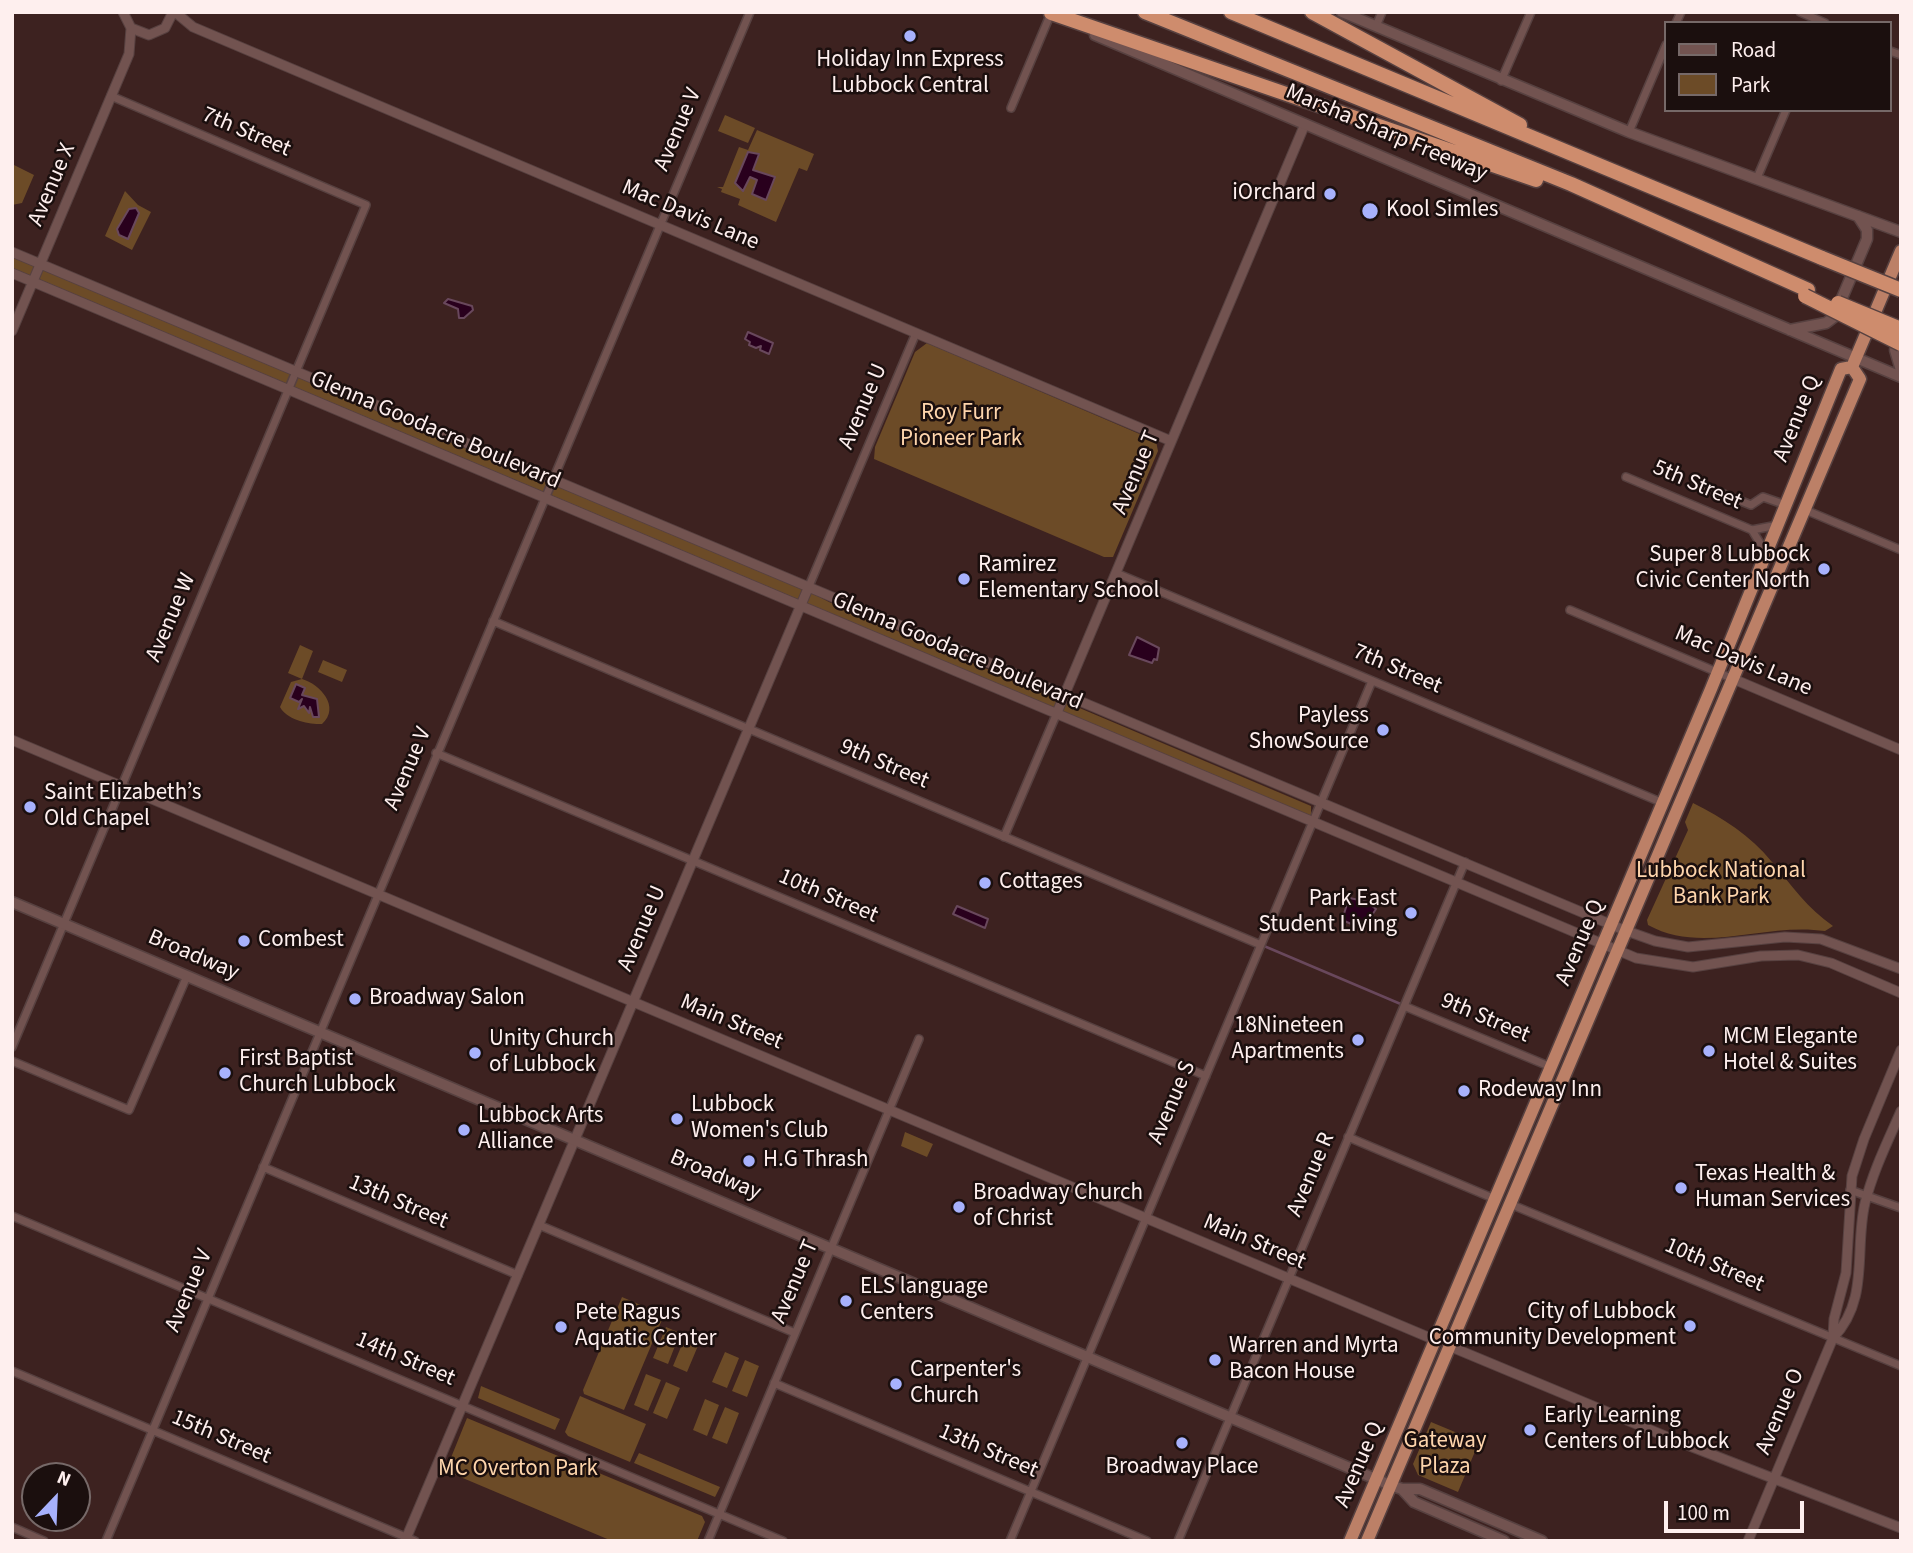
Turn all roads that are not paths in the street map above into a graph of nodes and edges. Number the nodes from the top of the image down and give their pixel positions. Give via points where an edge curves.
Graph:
1 (123, 12) edge
2 (174, 12) edge
3 (750, 12) edge
4 (1145, 12) edge
5 (1231, 12) edge
6 (1312, 12) edge
7 (1342, 12) edge
8 (1382, 12) edge
9 (1531, 12) edge
10 (1800, 12) edge
11 (1050, 13) edge
12 (1820, 21) edge
13 (1376, 26) junction
14 (193, 27) junction
15 (131, 28) junction
16 (165, 29) junction
17 (149, 34) junction
18 (1664, 51) edge
19 (129, 54) junction
20 (1501, 81) junction
21 (111, 96) junction
22 (1011, 108) dead end
23 (1785, 112) edge
24 (1305, 124) junction
25 (1629, 132) junction
26 (1592, 164) junction
27 (1757, 178) junction
28 (1571, 184) junction
29 (366, 205) joint
30 (1857, 215) junction
31 (660, 224) junction
32 (1901, 232) edge
33 (1901, 251) edge
34 (12, 252) edge
35 (41, 264) junction
36 (1839, 264) junction
37 (12, 273) edge
38 (33, 282) junction
39 (1901, 284) edge
40 (1901, 290) edge
41 (1807, 293) junction
42 (1790, 330) junction
43 (1901, 330) edge
44 (12, 331) edge
45 (916, 333) junction
46 (1901, 338) edge
47 (1901, 344) edge
48 (1853, 362) junction
49 (1901, 370) edge
50 (297, 372) junction
51 (1901, 377) edge
52 (289, 390) junction
53 (1171, 441) junction
54 (1626, 477) dead end
55 (552, 479) junction
56 (1706, 487) dead end
57 (544, 498) junction
58 (1786, 505) junction
59 (1803, 509) junction
60 (1778, 525) junction
61 (1752, 530) junction
62 (1901, 550) edge
63 (1766, 554) junction
64 (1116, 573) junction
65 (808, 586) junction
66 (800, 607) junction
67 (1570, 610) dead end
68 (493, 621) junction
69 (1718, 673) junction
70 (1731, 678) junction
71 (1372, 681) junction
72 (1065, 694) junction
73 (1056, 715) junction
74 (748, 729) junction
75 (12, 740) edge
76 (1901, 750) edge
77 (436, 753) junction
78 (122, 787) junction
79 (1321, 802) junction
80 (1663, 803) junction
81 (1312, 823) junction
82 (1004, 837) junction
83 (693, 861) junction
84 (1465, 862) junction
85 (1456, 883) junction
86 (378, 895) junction
87 (12, 902) edge
88 (64, 924) junction
89 (1612, 925) junction
90 (1624, 930) junction
91 (1261, 945) junction
92 (1603, 945) junction
93 (1616, 950) junction
94 (1901, 969) edge
95 (187, 976) junction
96 (1901, 993) edge
97 (633, 1002) junction
98 (1404, 1006) junction
99 (320, 1032) junction
100 (919, 1039) dead end
101 (12, 1047) edge
102 (1901, 1050) edge
103 (12, 1061) edge
104 (1551, 1067) junction
105 (1206, 1076) junction
106 (889, 1110) junction
107 (1901, 1111) edge
108 (1348, 1137) junction
109 (1521, 1138) junction
110 (575, 1140) junction
111 (263, 1167) junction
112 (1850, 1190) junction
113 (1867, 1196) junction
114 (1496, 1199) junction
115 (1510, 1204) junction
116 (1901, 1208) edge
117 (12, 1216) edge
118 (1146, 1218) junction
119 (539, 1225) junction
120 (831, 1248) junction
121 (1488, 1256) junction
122 (518, 1275) junction
123 (1288, 1279) junction
124 (208, 1298) junction
125 (795, 1333) junction
126 (1833, 1338) junction
127 (1435, 1340) junction
128 (1450, 1346) junction
129 (1088, 1356) junction
130 (1901, 1366) edge
131 (12, 1371) edge
132 (774, 1383) junction
133 (462, 1406) junction
134 (1230, 1416) junction
135 (152, 1430) junction
136 (1774, 1478) junction
137 (1377, 1479) junction
138 (1396, 1487) junction
139 (1031, 1492) junction
140 (719, 1514) junction
141 (12, 1527) edge
142 (1901, 1528) edge
143 (409, 1540) edge
144 (44, 1541) edge
145 (106, 1541) edge
146 (708, 1541) edge
147 (783, 1541) edge
148 (1010, 1541) edge
149 (1147, 1541) edge
150 (1178, 1541) edge
151 (1350, 1541) edge
152 (1367, 1541) edge
153 (1504, 1541) edge
154 (1542, 1541) edge
155 (1748, 1541) edge

1 - 15 street
2 - 14 street
2 - 16 street
3 - 31 street, Avenue V
4 - 28 highway, Marsha Sharp Freeway
5 - 26 highway
6 - 26 highway
7 - 13 main road
8 - 13 street
9 - 20 street
10 - 12 street
11 - 22 street
11 - 24 main road, Marsha Sharp Freeway
11 - 28 highway via 1543,182
13 - 20 main road
14 - 16 street
14 - 31 street, Mac Davis Lane
15 - 17 street
15 - 19 street, Avenue X
16 - 17 street
17 - 19 street, Avenue X
18 - 25 street
19 - 21 street, Avenue X
20 - 25 main road
21 - 29 street, 7th Street
21 - 35 street, Avenue X
23 - 27 street
24 - 42 main road, Marsha Sharp Freeway
24 - 53 street, Avenue T
25 - 27 main road
26 - 36 highway, bridge
27 - 30 main road
28 - 41 highway, Marsha Sharp Freeway
29 - 50 street, Avenue W
30 - 32 main road
30 - 42 main road via 1867,239 1834,317
31 - 45 street, Mac Davis Lane
31 - 55 street, Avenue V
33 - 48 highway, Avenue Q
34 - 35 street, Glenna Goodacre Boulevard
35 - 38 street, Avenue X
35 - 50 street, Glenna Goodacre Boulevard
36 - 39 highway, bridge
36 - 40 highway, bridge
37 - 38 street, Glenna Goodacre Boulevard
38 - 44 street, Avenue X
38 - 52 street, Glenna Goodacre Boulevard
41 - 43 highway, Marsha Sharp Freeway, bridge
41 - 47 highway, bridge
42 - 48 main road, Marsha Sharp Freeway
45 - 53 street, Mac Davis Lane
45 - 65 street, Avenue U
46 - 49 main road via 1895,350
48 - 51 main road, Marsha Sharp Freeway
48 - 58 highway, Avenue Q via 1842,369
48 - 59 highway, Avenue Q via 1860,379
50 - 52 street, Avenue W
50 - 55 street, Glenna Goodacre Boulevard
52 - 57 street, Glenna Goodacre Boulevard
52 - 78 street, Avenue W
53 - 64 street, Avenue T
54 - 61 street, 5th Street
55 - 57 street, Avenue V
55 - 65 street, Glenna Goodacre Boulevard
56 - 58 street via 1751,505 1763,497
57 - 66 street, Glenna Goodacre Boulevard
57 - 68 street, Avenue V
58 - 60 highway, Avenue Q
59 - 62 street
59 - 70 highway, Avenue Q
60 - 61 street, 5th Street
60 - 63 highway, Avenue Q
61 - 63 street, 5th Street
63 - 69 highway, Avenue Q
64 - 71 street, 7th Street
64 - 72 street, Avenue T
65 - 66 street, Avenue U
65 - 72 street, Glenna Goodacre Boulevard
66 - 73 street, Glenna Goodacre Boulevard
66 - 74 street, Avenue U
67 - 69 street, Mac Davis Lane
68 - 74 street, 9th Street
68 - 77 street, Avenue V
69 - 70 street, Mac Davis Lane
69 - 80 highway, Avenue Q
70 - 76 street, Mac Davis Lane
70 - 90 highway, Avenue Q
71 - 79 street, Avenue S
71 - 80 street, 7th Street
72 - 73 street, Avenue T
72 - 79 street, Glenna Goodacre Boulevard
73 - 81 street, Glenna Goodacre Boulevard
73 - 82 street, Avenue T
74 - 82 street, 9th Street
74 - 83 street, Avenue U
75 - 78 street, Main Street
77 - 83 street, 10th Street
77 - 86 street, Avenue V
78 - 86 street, Main Street
78 - 88 street, Avenue W
79 - 81 street, Avenue S
79 - 84 street, Glenna Goodacre Boulevard
80 - 89 highway, Avenue Q
81 - 85 street, Glenna Goodacre Boulevard
81 - 91 street, Avenue S
82 - 91 street, 9th Street
83 - 97 street, Avenue U
83 - 105 street, 10th Street
84 - 85 street, Avenue R
84 - 89 street, Glenna Goodacre Boulevard
85 - 92 street, Glenna Goodacre Boulevard
85 - 98 street, Avenue R
86 - 97 street, Main Street
86 - 99 street, Avenue V
87 - 88 main road, Broadway
88 - 95 main road, Broadway
88 - 101 street, Avenue W
89 - 90 street, Glenna Goodacre Boulevard
89 - 92 highway, Avenue Q
90 - 93 highway, Avenue Q
90 - 94 street, Glenna Goodacre Boulevard via 1688,947 1785,937 1821,939
91 - 105 street, Avenue S
92 - 93 street, Glenna Goodacre Boulevard
92 - 104 highway, Avenue Q
93 - 96 street, Glenna Goodacre Boulevard via 1647,962 1693,967 1798,955 1831,963
93 - 115 highway, Avenue Q
95 - 99 main road, Broadway
95 - 103 street via 129,1110
97 - 106 street, Main Street
97 - 110 street, Avenue U
98 - 104 street, 9th Street
98 - 108 street, Avenue R
99 - 110 main road, Broadway
99 - 111 street, Avenue V
100 - 106 street, Avenue T
102 - 112 street, Avenue O via 1860,1149
104 - 109 highway, Avenue Q
105 - 118 street, Avenue S
106 - 118 street, Main Street
106 - 120 street, Avenue T
107 - 113 street, Avenue O
108 - 114 street
108 - 123 street, Avenue R
109 - 114 highway, Avenue Q
109 - 115 highway via 1523,1150 1505,1194
110 - 119 street, Avenue U
110 - 120 main road, Broadway
111 - 122 street, 13th Street
111 - 124 street, Avenue V
112 - 113 street
112 - 126 street, Avenue O via 1846,1273 1833,1319
113 - 116 street
113 - 126 street, Avenue O via 1853,1305 1845,1325
114 - 121 highway via 1497,1212 1484,1247
114 - 127 highway, Avenue Q
115 - 121 highway, Avenue Q
115 - 126 street, 10th Street
117 - 124 street, 14th Street
118 - 123 street, Main Street
118 - 129 street, Avenue S
119 - 122 street, Avenue U
119 - 125 street
120 - 125 street, Avenue T
120 - 129 main road, Broadway
121 - 128 highway, Avenue Q
122 - 133 street, Avenue U
123 - 127 street, Main Street
123 - 134 street, Avenue R
124 - 133 street, 14th Street
124 - 135 street, Avenue V
125 - 132 street, Avenue T
126 - 130 street, 10th Street
126 - 136 street, Avenue O
127 - 137 highway, Avenue Q
128 - 136 street
128 - 138 highway, Avenue Q
129 - 134 main road, Broadway
129 - 139 street, Avenue S
131 - 135 street, 15th Street
132 - 139 street, 13th Street
132 - 140 street, Avenue T
133 - 140 street, 14th Street
133 - 143 street, Avenue U
134 - 137 main road, Broadway
134 - 150 street, Avenue R
135 - 143 street, 15th Street
135 - 145 street, Avenue V
136 - 142 street
136 - 155 street, Avenue O
137 - 138 main road, Broadway
137 - 151 highway, Avenue Q
138 - 152 highway, Avenue Q
138 - 153 main road, Broadway via 1413,1502
138 - 154 main road, Broadway via 1420,1489
139 - 148 street, Avenue S
139 - 149 street, 13th Street
140 - 146 street, Avenue T
140 - 147 street, 14th Street
141 - 144 street

